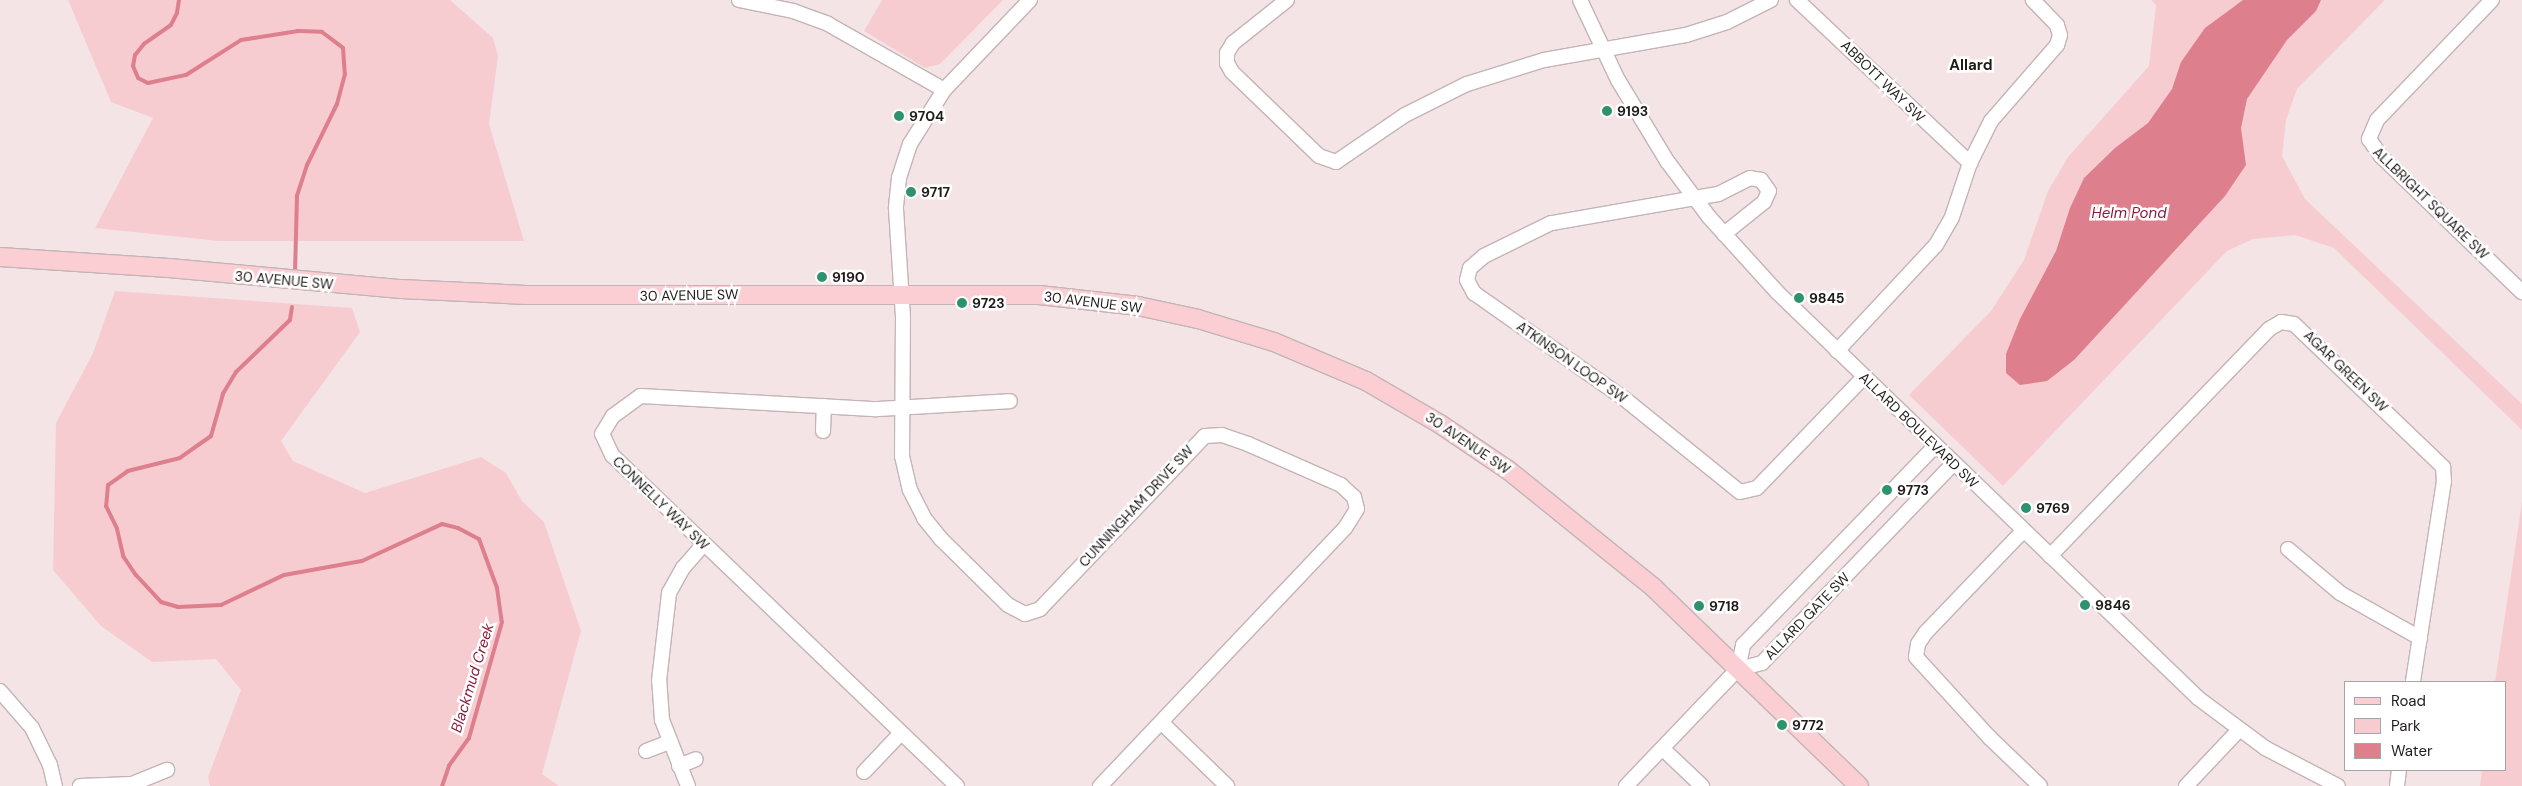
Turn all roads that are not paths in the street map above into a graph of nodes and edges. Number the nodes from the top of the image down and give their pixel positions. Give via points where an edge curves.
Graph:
1 (739, 0) edge
2 (1030, 0) edge
3 (1287, 0) edge
4 (1580, 0) edge
5 (1771, 0) edge
6 (1797, 0) edge
7 (2033, 0) edge
8 (2492, 0) edge
9 (1602, 50) junction
10 (944, 90) junction
11 (1970, 163) junction
12 (1692, 197) junction
13 (1724, 234) junction
14 (0, 248) edge
15 (0, 257) edge
16 (169, 268) junction
17 (2522, 292) edge
18 (902, 293) junction
19 (1837, 351) junction
20 (1864, 377) junction
21 (1010, 401) dead end
22 (824, 406) junction
23 (903, 406) junction
24 (823, 431) dead end
25 (1935, 446) junction
26 (1954, 464) junction
27 (2023, 531) junction
28 (704, 544) junction
29 (2288, 549) dead end
30 (2050, 556) junction
31 (2420, 638) junction
32 (1738, 669) junction
33 (2413, 681) edge
34 (0, 691) edge
35 (1162, 722) junction
36 (2239, 730) junction
37 (901, 733) junction
38 (669, 742) junction
39 (1663, 749) junction
40 (646, 752) dead end
41 (696, 759) dead end
42 (679, 766) junction
43 (167, 770) dead end
44 (2400, 771) edge
45 (864, 772) dead end
46 (55, 786) edge
47 (80, 786) edge
48 (688, 786) edge
49 (957, 786) edge
50 (1100, 786) edge
51 (1228, 786) edge
52 (1626, 786) edge
53 (1702, 786) edge
54 (1859, 786) edge
55 (2040, 786) edge
56 (2186, 786) edge
57 (2338, 786) edge
58 (2397, 786) edge

1 - 10 street via 793,11 828,24
2 - 10 street, CUNNINGHAM DRIVE SW
3 - 9 street via 1233,43 1227,62 1239,78 1319,156 1330,162 1345,159 1405,115 1467,84 1525,64
4 - 9 street, ALLARD BOULEVARD SW
5 - 9 street via 1727,22 1686,35
6 - 11 street, ABBOTT WAY SW
7 - 11 street via 2057,25 2060,39 2000,108
8 - 17 street, ALLBRIGHT SQUARE SW via 2377,120 2369,138 2380,156
9 - 12 street, ALLARD BOULEVARD SW via 1643,124
10 - 18 street, CUNNINGHAM DRIVE SW via 910,144 899,178 897,222
11 - 19 street via 1952,217 1936,245
12 - 13 street, ALLARD BOULEVARD SW
12 - 13 street via 1726,192 1750,178 1766,185 1769,191 1764,202
12 - 20 street, ATKINSON LOOP SW via 1551,224 1484,256 1470,268 1467,280 1480,298 1626,400 1740,492 1757,488
13 - 19 street, ALLARD BOULEVARD SW
14 - 16 main road, 30 AVENUE SW via 112,256
15 - 16 main road, 30 AVENUE SW
16 - 18 main road, 30 AVENUE SW via 340,284 526,295
18 - 23 street, CUNNINGHAM DRIVE SW
18 - 32 main road, 30 AVENUE SW via 1039,296 1138,306 1235,329 1366,381 1459,436 1557,508 1654,588
19 - 20 street, ALLARD BOULEVARD SW
20 - 25 street, ALLARD BOULEVARD SW
21 - 23 street
22 - 23 street, CONNELLY WAY SW via 876,409
22 - 24 street
22 - 28 street, CONNELLY WAY SW via 641,396 630,401 607,423 602,434 606,449
23 - 35 street, CUNNINGHAM DRIVE SW via 903,466 924,518 988,585 1022,614 1040,609 1204,436 1222,435 1248,444 1341,485 1351,493 1357,509 1351,522
25 - 26 street, ALLARD BOULEVARD SW
25 - 32 street, ALLARD GATE SW via 1742,645
26 - 27 street, ALLARD BOULEVARD SW
26 - 32 street, ALLARD GATE SW via 1762,663
27 - 30 street, ALLARD BOULEVARD SW
27 - 55 street via 1926,632 1918,644 1916,657 1990,738
28 - 37 street, CONNELLY WAY SW
28 - 38 street via 677,577 665,611 659,698
29 - 31 street via 2340,593
30 - 31 street, AGAR GREEN SW via 2269,329 2288,322 2300,327 2443,467
30 - 36 street, ALLARD BOULEVARD SW via 2178,680
31 - 33 street, AGAR GREEN SW
32 - 39 street
32 - 54 main road, 30 AVENUE SW
34 - 46 street via 32,728 50,765
35 - 50 street, CUNNINGHAM DRIVE SW
35 - 51 street
36 - 56 street
36 - 57 street, ALLARD BOULEVARD SW via 2281,758
37 - 45 street
37 - 49 street, CONNELLY WAY SW
38 - 40 street
38 - 42 street
39 - 52 street
39 - 53 street
41 - 42 street
42 - 48 street
43 - 47 street via 132,784
44 - 58 street

